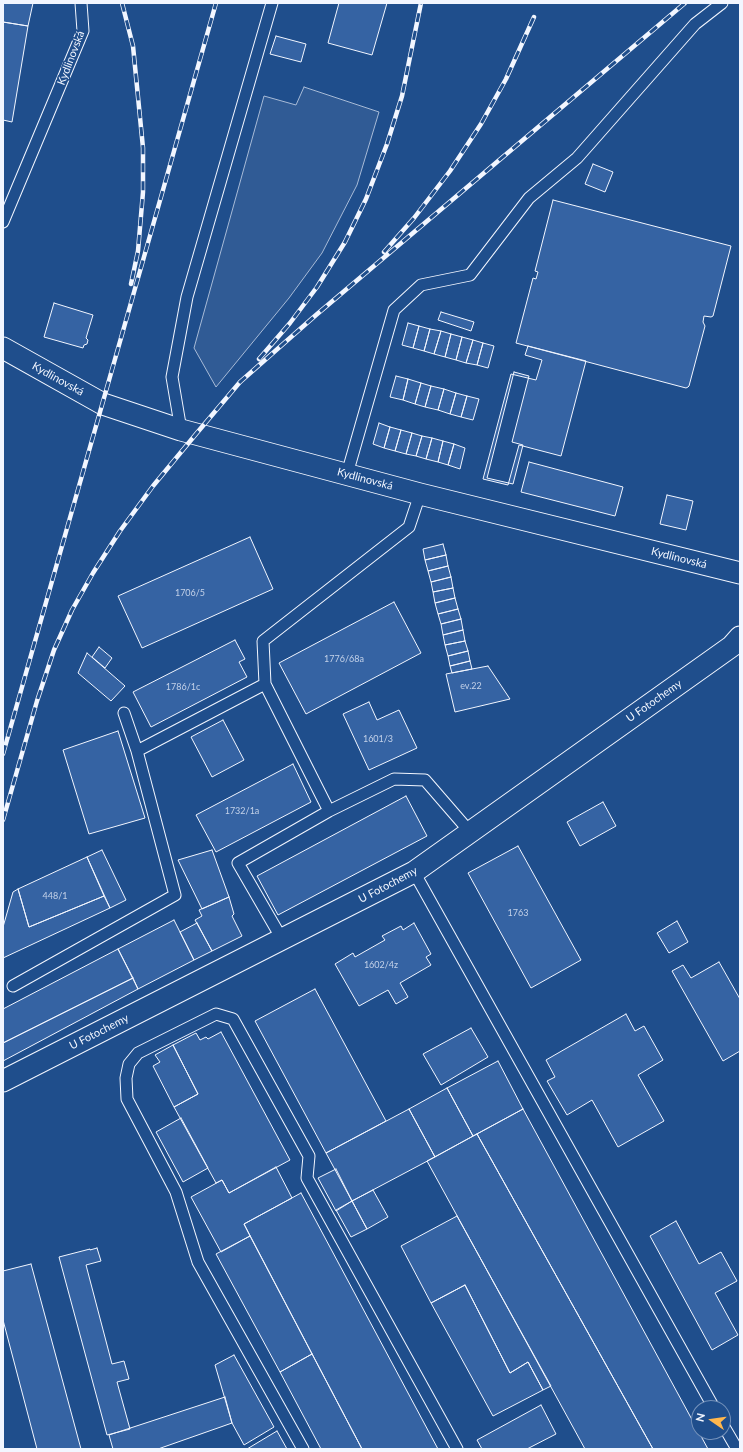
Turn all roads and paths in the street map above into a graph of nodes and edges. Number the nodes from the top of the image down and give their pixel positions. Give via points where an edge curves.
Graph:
1 (81, 3) edge
2 (272, 3) edge
3 (722, 3) edge
4 (3, 222) edge
5 (3, 348) edge
6 (181, 430) junction
7 (347, 474) junction
8 (420, 494) junction
9 (740, 573) edge
10 (740, 637) edge
11 (265, 684) junction
12 (124, 713) dead end
13 (137, 751) junction
14 (329, 811) junction
15 (470, 832) junction
16 (414, 872) junction
17 (282, 939) junction
18 (13, 986) dead end
19 (3, 1080) edge
20 (710, 1400) edge
21 (731, 1440) edge
22 (303, 1449) edge
23 (457, 1449) edge
24 (736, 1449) edge

1 - 4 lane, Kydlinovská via 83,31
2 - 6 lane via 187,297 172,377
3 - 7 lane via 695,24 577,158 529,198 470,275 421,285 394,310
5 - 6 street, Kydlinovská via 103,404
6 - 7 street, Kydlinovská
7 - 8 street, Kydlinovská
8 - 9 street, Kydlinovská
8 - 11 lane via 409,527 263,641
10 - 15 street, U Fotochemy via 732,646
11 - 13 lane
11 - 14 lane
12 - 13 lane
13 - 18 lane via 175,895
14 - 15 lane via 394,779 425,780
14 - 17 lane via 238,863
15 - 16 street, U Fotochemy
16 - 17 street, U Fotochemy
16 - 20 lane
17 - 19 street, U Fotochemy
21 - 24 lane
22 - 23 lane via 198,1262 176,1192 127,1099 126,1078 129,1064 138,1053 216,1014 233,1019 309,1156 307,1178

